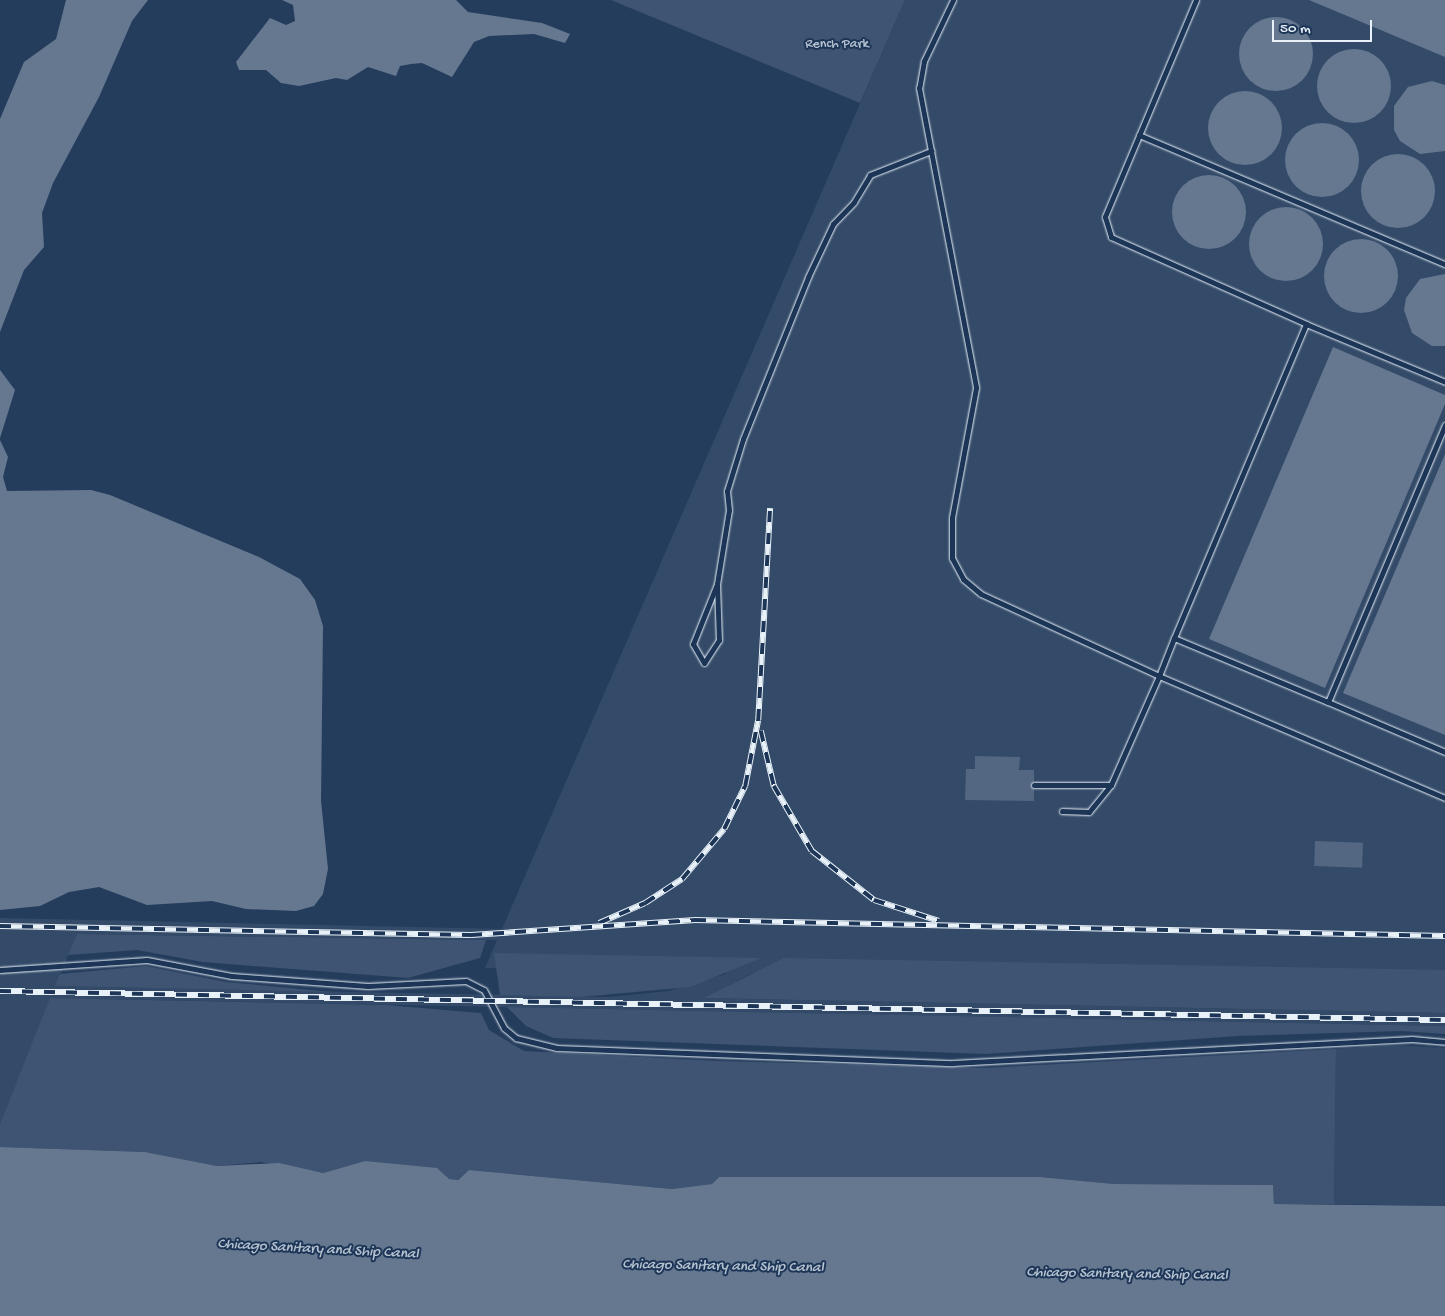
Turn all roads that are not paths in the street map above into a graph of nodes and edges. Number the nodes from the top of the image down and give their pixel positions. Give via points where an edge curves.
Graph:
1 (952, 0) edge
2 (1196, 0) edge
3 (1139, 135) junction
4 (931, 151) junction
5 (1445, 264) edge
6 (1306, 324) junction
7 (1445, 382) edge
8 (1445, 425) edge
9 (717, 584) junction
10 (1174, 638) junction
11 (1159, 676) junction
12 (1328, 702) junction
13 (1445, 752) edge
14 (1034, 784) dead end
15 (1111, 784) junction
16 (1445, 798) edge
17 (1062, 811) dead end
18 (0, 970) edge
19 (1445, 1042) edge

1 - 4 lane via 924,61 919,88
2 - 3 lane
3 - 5 lane
3 - 6 lane via 1105,217 1111,237
4 - 9 lane via 870,175 854,202 833,224 742,439 727,491 730,510
4 - 11 lane via 976,388 952,518 952,558 963,579 981,594
6 - 7 lane
6 - 10 lane
8 - 12 lane
9 - 9 lane via 693,644 704,663 719,640
10 - 11 lane
10 - 12 lane
11 - 15 lane
11 - 16 lane
12 - 13 lane
14 - 15 lane
15 - 17 lane via 1089,812
18 - 19 lane via 147,960 232,976 368,986 466,981 484,990 504,1028 516,1038 557,1048 954,1063 1402,1039

